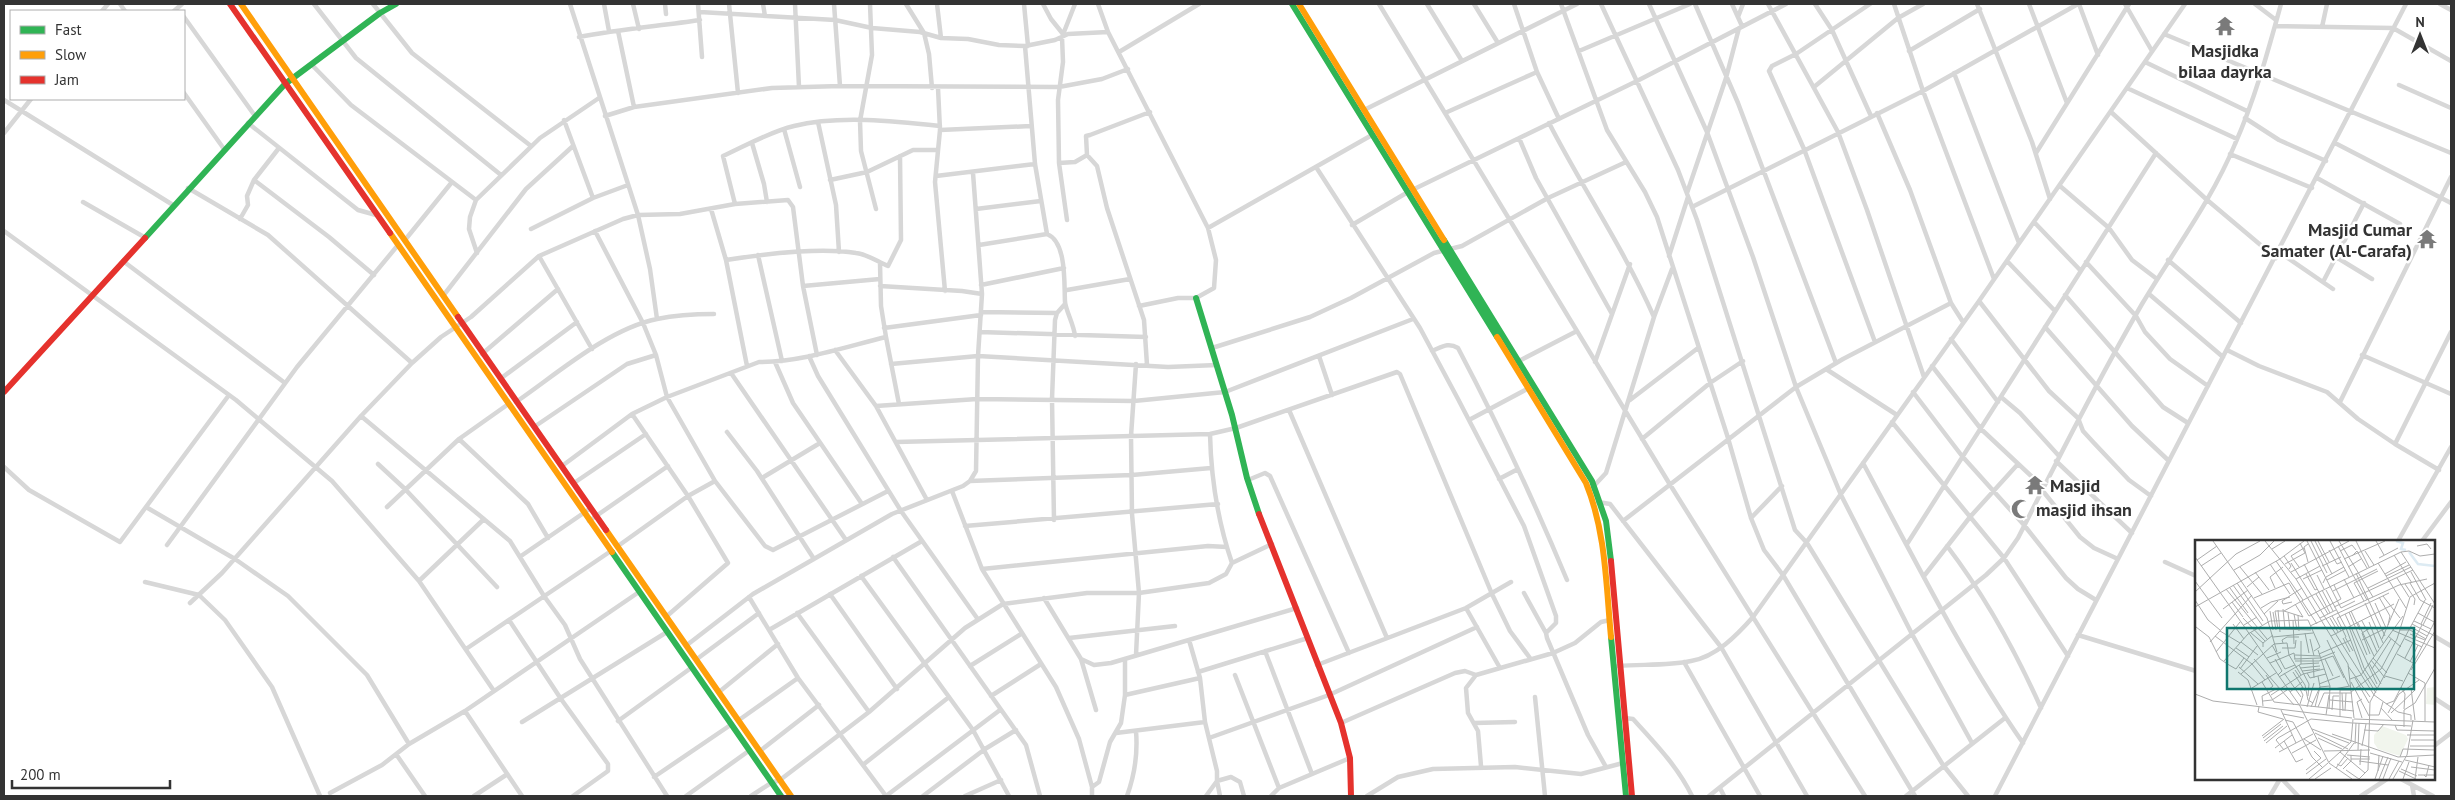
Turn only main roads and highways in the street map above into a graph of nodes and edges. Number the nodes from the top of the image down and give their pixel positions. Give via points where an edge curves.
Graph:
1 (230, 4) edge
2 (241, 4) edge
3 (396, 4) edge
4 (1292, 4) edge
5 (1300, 4) edge
6 (292, 78) junction
7 (284, 84) junction
8 (1411, 191) junction
9 (1196, 298) road end
10 (1516, 362) junction
11 (4, 392) edge
12 (1592, 488) junction
13 (1597, 502) junction
14 (1617, 666) junction
15 (781, 796) edge
16 (791, 796) edge
17 (1351, 796) edge
18 (1626, 796) edge
19 (1632, 796) edge

1 - 7 main road
2 - 6 main road
3 - 6 main road
4 - 8 main road via 1372,135
5 - 8 main road
6 - 7 main road
6 - 16 main road
7 - 11 main road
7 - 15 main road
8 - 10 main road
9 - 17 main road via 1236,428 1248,480 1341,723 1350,758
10 - 12 main road
10 - 12 main road via 1582,462
12 - 13 main road
13 - 14 main road
13 - 14 main road via 1609,539
14 - 18 main road
14 - 19 main road

